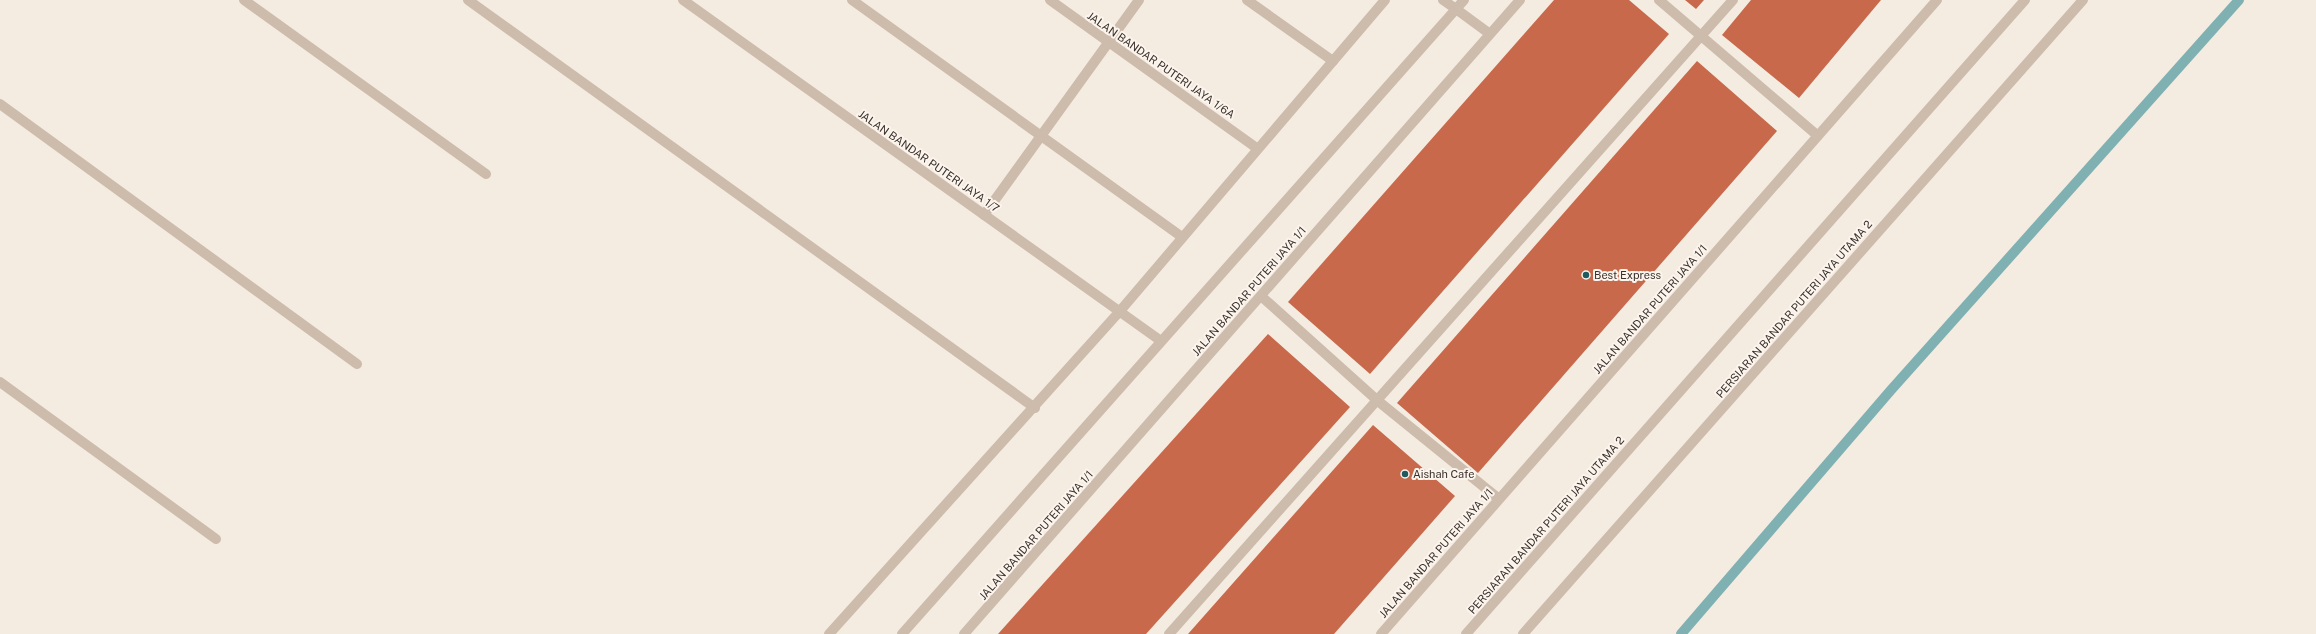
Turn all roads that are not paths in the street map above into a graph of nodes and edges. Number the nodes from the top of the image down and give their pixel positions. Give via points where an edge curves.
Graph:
1 (244, 0) edge
2 (468, 0) edge
3 (683, 0) edge
4 (852, 0) edge
5 (1050, 0) edge
6 (1139, 0) edge
7 (1247, 0) edge
8 (1385, 0) edge
9 (1443, 0) edge
10 (1464, 0) edge
11 (1520, 0) edge
12 (1659, 0) edge
13 (1733, 0) edge
14 (1937, 0) edge
15 (2025, 0) edge
16 (2083, 0) edge
17 (1456, 9) junction
18 (1490, 34) junction
19 (1700, 37) junction
20 (1108, 42) junction
21 (1333, 61) junction
22 (0, 104) edge
23 (1041, 136) junction
24 (1818, 136) junction
25 (1258, 148) junction
26 (486, 174) dead end
27 (984, 215) junction
28 (1182, 237) junction
29 (1260, 296) junction
30 (1120, 311) junction
31 (1161, 341) junction
32 (357, 364) dead end
33 (0, 382) edge
34 (1378, 401) junction
35 (1035, 408) junction
36 (1499, 498) junction
37 (216, 539) dead end
38 (829, 634) edge
39 (902, 634) edge
40 (964, 634) edge
41 (1170, 634) edge
42 (1380, 634) edge
43 (1466, 634) edge
44 (1523, 634) edge

1 - 26 street
2 - 35 street
3 - 27 street, JALAN BANDAR PUTERI JAYA 1/7
4 - 23 street
5 - 20 street, JALAN BANDAR PUTERI JAYA 1/6A
6 - 20 street
7 - 21 street
8 - 21 street
9 - 17 street
10 - 17 street
11 - 18 street, JALAN BANDAR PUTERI JAYA 1/1
12 - 19 street
13 - 19 street
14 - 24 street, JALAN BANDAR PUTERI JAYA 1/1
15 - 43 street, PERSIARAN BANDAR PUTERI JAYA UTAMA 2
16 - 44 street, PERSIARAN BANDAR PUTERI JAYA UTAMA 2
17 - 18 street
17 - 31 street
18 - 29 street, JALAN BANDAR PUTERI JAYA 1/1
19 - 24 street
19 - 34 street
20 - 23 street
20 - 25 street, JALAN BANDAR PUTERI JAYA 1/6A
21 - 25 street
22 - 32 street
23 - 27 street
23 - 28 street
24 - 36 street, JALAN BANDAR PUTERI JAYA 1/1
25 - 28 street
27 - 30 street, JALAN BANDAR PUTERI JAYA 1/7
28 - 30 street
29 - 34 street
29 - 40 street, JALAN BANDAR PUTERI JAYA 1/1
30 - 31 street, JALAN BANDAR PUTERI JAYA 1/7
30 - 35 street
31 - 39 street
33 - 37 street
34 - 36 street
34 - 41 street
35 - 38 street
36 - 42 street, JALAN BANDAR PUTERI JAYA 1/1

